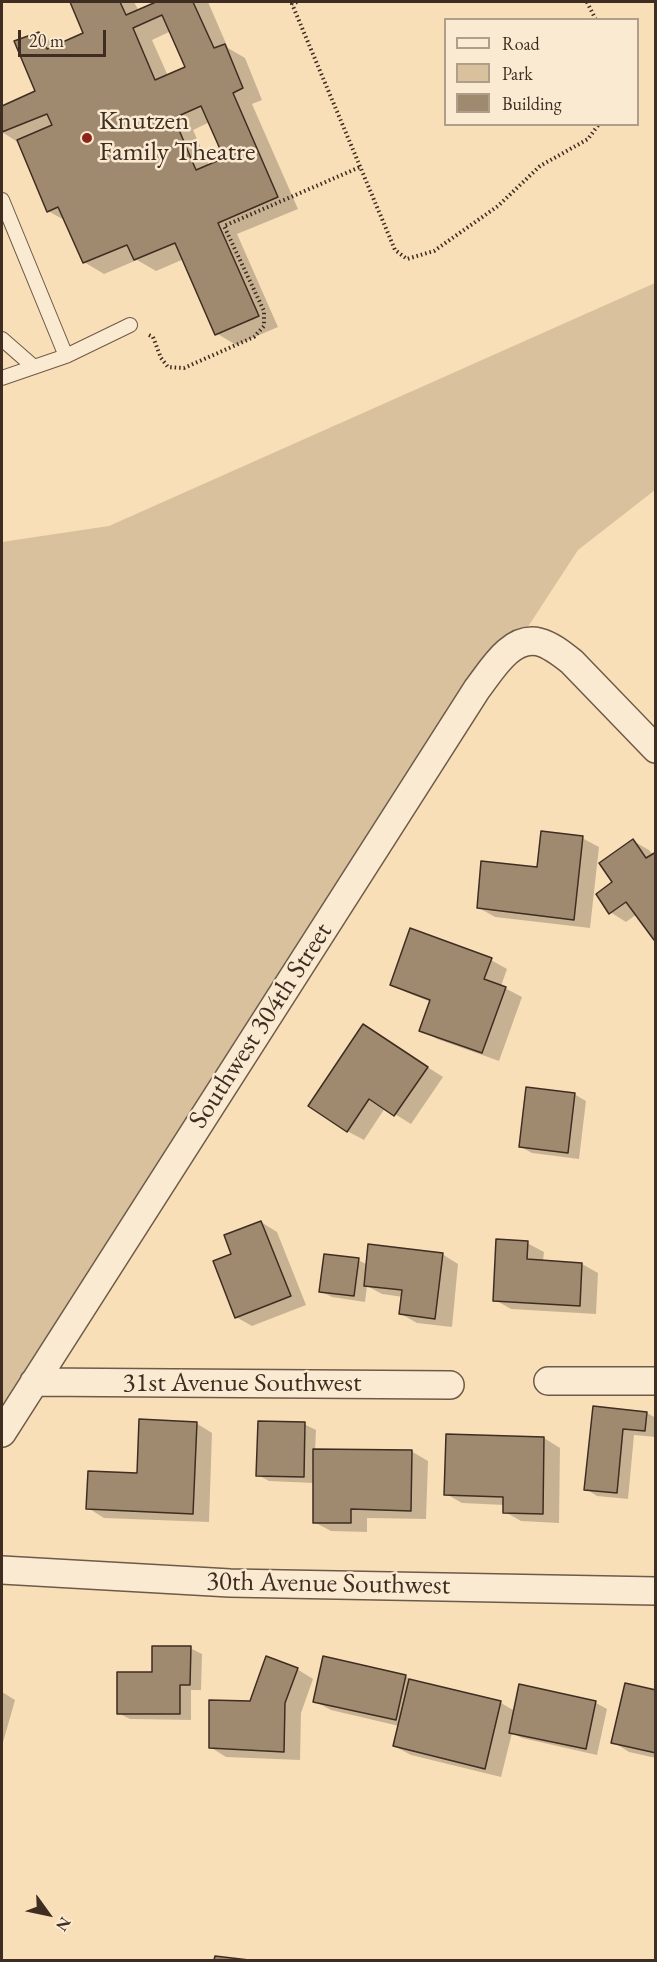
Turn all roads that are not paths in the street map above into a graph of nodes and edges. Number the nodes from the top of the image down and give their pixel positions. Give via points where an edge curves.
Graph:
1 (2, 200) edge
2 (130, 325) road end
3 (2, 339) edge
4 (66, 356) junction
5 (34, 367) junction
6 (2, 378) edge
7 (656, 749) edge
8 (548, 1381) dead end
9 (34, 1382) junction
10 (656, 1382) edge
11 (450, 1385) dead end
12 (2, 1433) edge
13 (2, 1570) edge
14 (656, 1591) edge

1 - 4 lane
2 - 4 lane
3 - 5 lane
4 - 5 lane
5 - 6 lane
7 - 9 street, Southwest 304th Street via 572,662 551,647 538,642 511,649 477,689
8 - 10 street
9 - 11 street, 31st Avenue Southwest
9 - 12 street, Southwest 304th Street
13 - 14 street, 30th Avenue Southwest via 230,1583

